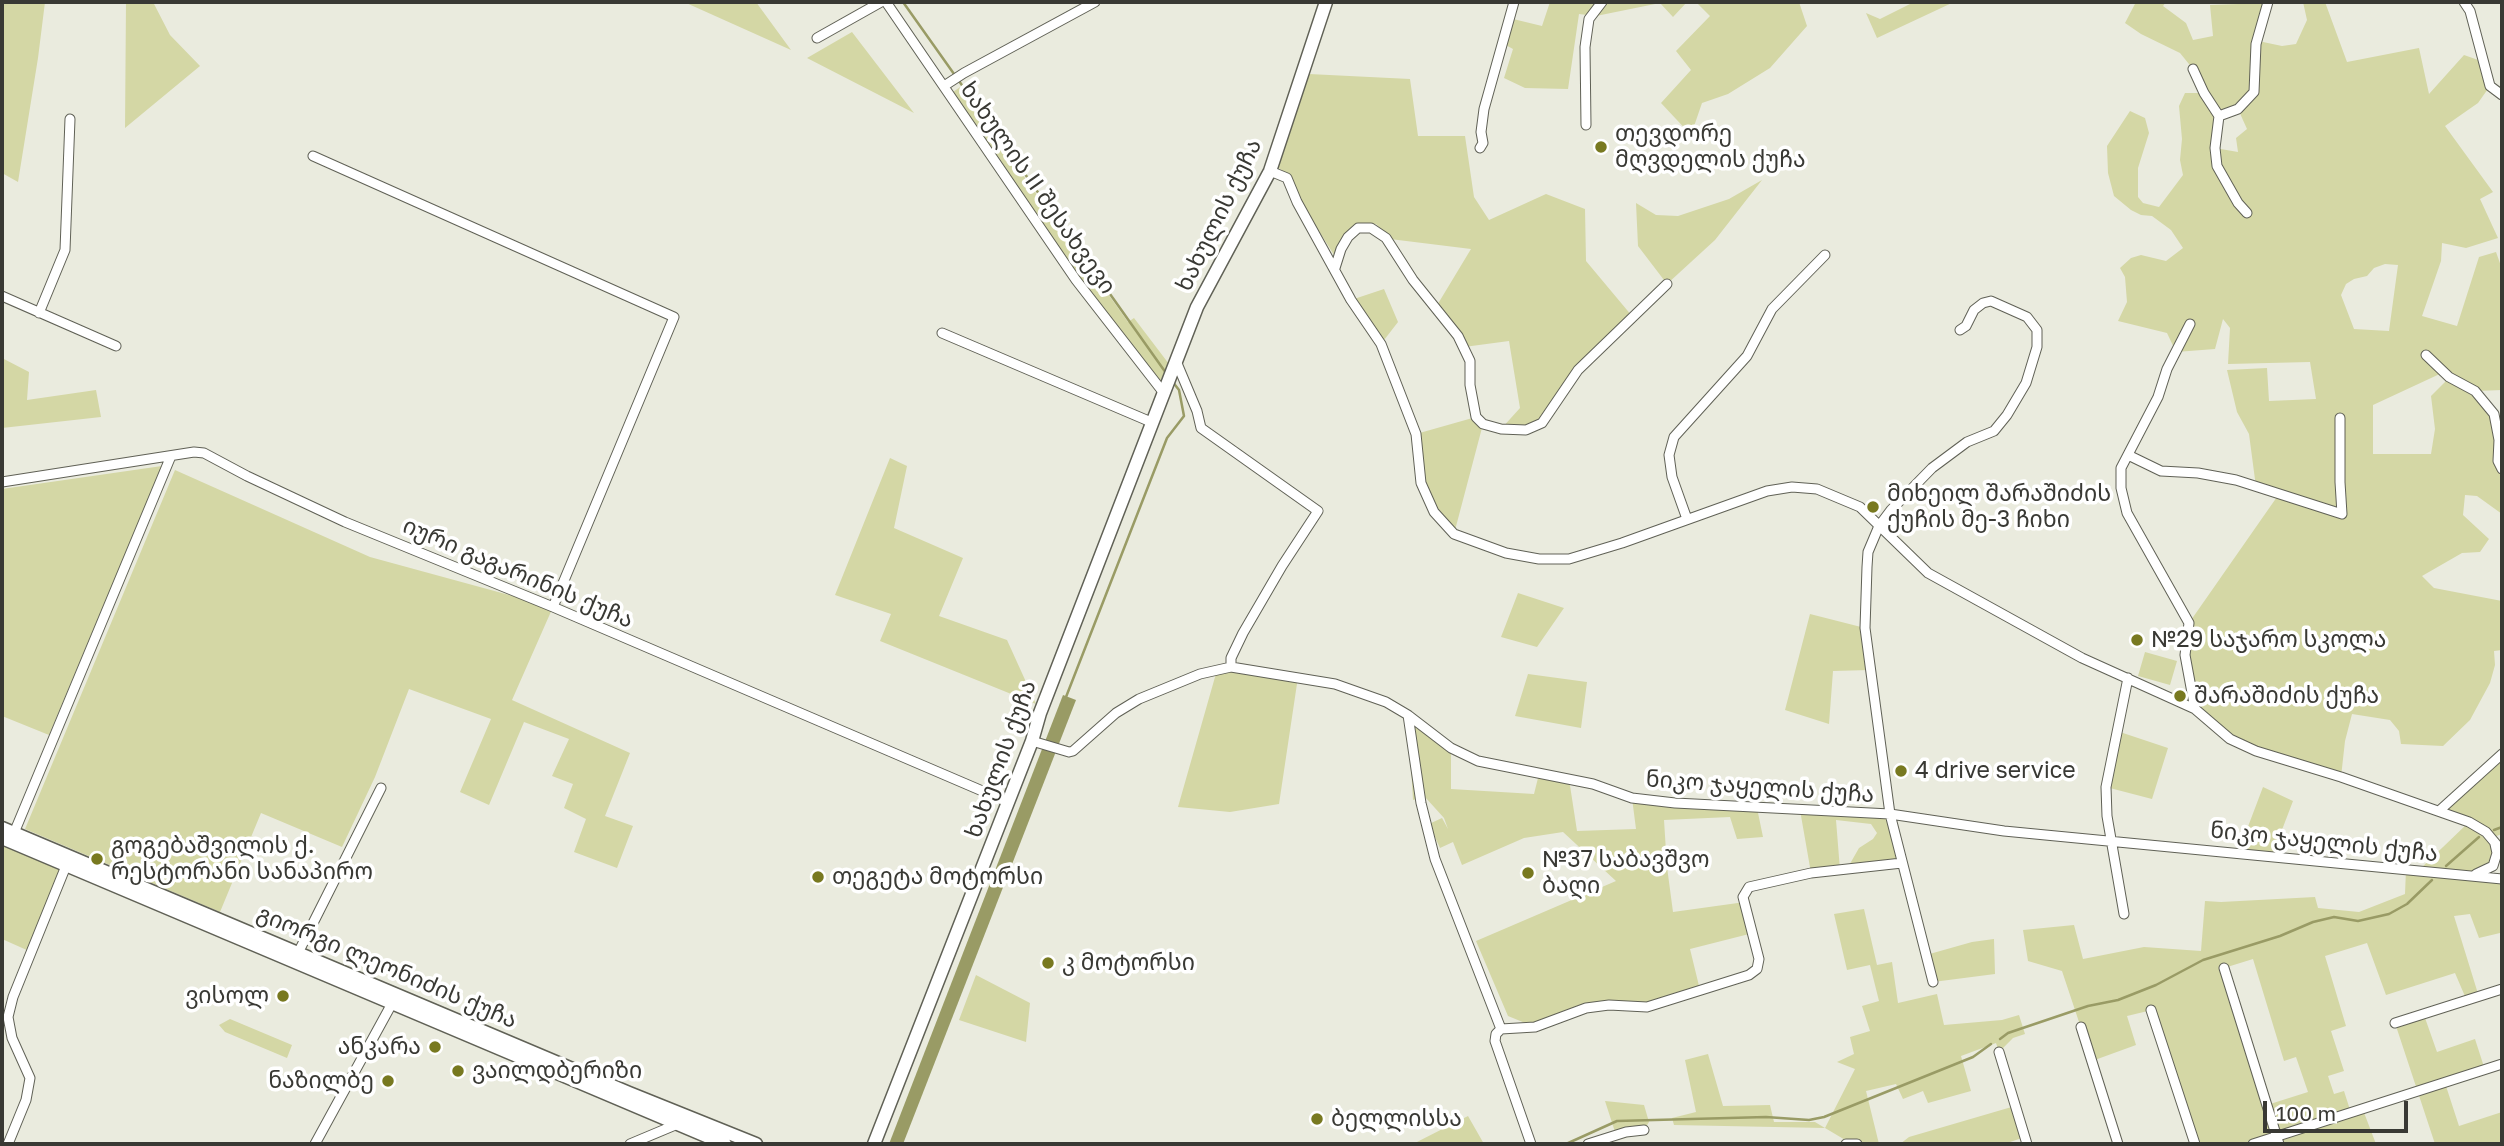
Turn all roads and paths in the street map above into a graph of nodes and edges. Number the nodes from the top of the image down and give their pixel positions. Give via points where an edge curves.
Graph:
1 (884, 2) edge
2 (1095, 2) edge
3 (1326, 2) edge
4 (1514, 2) edge
5 (1602, 2) edge
6 (2268, 2) edge
7 (2464, 2) edge
8 (817, 38) dead end
9 (2193, 69) dead end
10 (944, 86) junction
11 (2502, 95) edge
12 (2219, 116) junction
13 (71, 119) dead end
14 (1586, 125) dead end
15 (1480, 148) dead end
16 (313, 156) dead end
17 (1270, 171) junction
18 (2246, 213) dead end
19 (1825, 255) dead end
20 (1335, 268) junction
21 (1667, 284) dead end
22 (2, 296) edge
23 (39, 313) junction
24 (2190, 324) dead end
25 (1960, 330) dead end
26 (942, 333) dead end
27 (116, 346) dead end
28 (2426, 355) dead end
29 (1174, 363) junction
30 (1164, 390) junction
31 (2340, 418) dead end
32 (1151, 422) junction
33 (2127, 455) junction
34 (172, 456) junction
35 (2502, 469) edge
36 (2, 482) edge
37 (1687, 519) junction
38 (1879, 526) junction
39 (553, 607) junction
40 (1231, 667) junction
41 (2129, 678) junction
42 (2195, 709) junction
43 (1408, 715) junction
44 (1032, 741) junction
45 (2502, 754) edge
46 (381, 788) dead end
47 (1008, 802) junction
48 (2439, 811) junction
49 (1890, 814) junction
50 (6, 833) edge
51 (2111, 840) junction
52 (2494, 842) junction
53 (2502, 852) edge
54 (68, 861) junction
55 (1902, 863) junction
56 (2471, 876) junction
57 (2502, 879) edge
58 (2124, 914) dead end
59 (298, 953) junction
60 (2224, 968) dead end
61 (1933, 982) dead end
62 (2502, 989) edge
63 (394, 999) junction
64 (2151, 1010) dead end
65 (2395, 1023) dead end
66 (2081, 1027) dead end
67 (1501, 1029) junction
68 (1999, 1052) dead end
69 (2502, 1064) edge
70 (691, 1119) junction
71 (677, 1124) junction
72 (1644, 1130) dead end
73 (2278, 1140) edge
74 (8, 1144) edge
75 (315, 1144) edge
76 (630, 1144) edge
77 (725, 1144) edge
78 (756, 1144) edge
79 (874, 1144) edge
80 (1531, 1144) edge
81 (1588, 1144) edge
82 (1846, 1144) edge
83 (1857, 1144) edge
84 (2027, 1144) edge
85 (2118, 1144) edge
86 (2195, 1144) edge
87 (2253, 1144) edge

1 - 8 street
1 - 10 street, ხახულის II შესახვევი
2 - 10 street
3 - 17 main road, ხახულის ქუჩა
4 - 15 street via 1484,109
5 - 14 street via 1589,19 1585,47
6 - 12 street via 2256,44 2254,92 2238,109
7 - 11 street via 2490,86
9 - 12 street
10 - 30 street, ხახულის II შესახვევი via 1076,280
12 - 18 street via 2217,166
13 - 23 street via 65,250
16 - 39 street via 674,317
17 - 20 street via 1287,178
17 - 29 main road, ხახულის ქუჩა via 1197,307
19 - 37 street via 1772,309 1746,356 1674,437 1669,455 1672,477
20 - 21 street via 1348,237 1359,228 1371,228 1386,238 1458,336 1471,361 1476,417 1501,429 1526,430 1542,423 1578,370
20 - 37 street via 1381,344 1416,435 1420,483 1434,512 1454,534 1506,553 1569,559
22 - 23 street
23 - 27 street
24 - 33 street
25 - 38 street via 1983,303 1992,302 2027,317 2037,330 2026,383 1994,431 1967,442 1932,468
26 - 32 street
28 - 35 street via 2449,377 2475,391 2494,414
29 - 30 main road, ხახულის ქუჩა
29 - 40 street via 1197,411 1200,428 1318,511 1243,632
30 - 32 main road, ხახულის ქუჩა
31 - 33 street via 2342,514 2236,480 2161,471
32 - 44 main road, ხახულის ქუჩა
33 - 42 street via 2121,468 2121,488 2127,513 2189,623 2185,655
34 - 36 street, იური გაგარინის ქუჩა
34 - 39 street, იური გაგარინის ქუჩა via 204,453 345,522
34 - 50 street
37 - 38 street via 1792,487 1839,497 1860,507
38 - 41 street via 1928,573 2082,658
38 - 49 street via 1868,552 1865,628
39 - 47 street, იური გაგარინის ქუჩა
40 - 43 street, ნიკო ჯაყელის ქუჩა via 1335,684
40 - 44 street, ნიკო ჯაყელის ქუჩა via 1200,674 1139,699 1073,751
41 - 42 street
41 - 51 street via 2106,787
42 - 48 street via 2230,739 2256,751
43 - 49 street, ნიკო ჯაყელის ქუჩა via 1451,748 1478,761 1593,784 1632,798
43 - 67 street via 1435,859
44 - 47 main road, ხახულის ქუჩა
45 - 48 street
46 - 59 street
47 - 79 main road, ხახულის ქუჩა
48 - 52 street via 2469,822
49 - 51 street, ნიკო ჯაყელის ქუჩა via 2004,831
49 - 55 street
50 - 54 main road, გიორგი ლეონიძის ქუჩა
51 - 56 street, ნიკო ჯაყელის ქუჩა
51 - 58 street
52 - 53 street
52 - 56 street via 2493,866
54 - 59 main road, გიორგი ლეონიძის ქუჩა
54 - 63 main road, გიორგი ლეონიძის ქუჩა
54 - 74 street via 8,1017 30,1078
55 - 61 street
55 - 67 street via 1811,873 1749,887 1743,897 1759,959 1757,969 1749,975 1647,1007 1586,1008 1535,1027
56 - 57 street, ნიკო ჯაყელის ქუჩა
59 - 63 main road, გიორგი ლეონიძის ქუჩა
60 - 73 street
62 - 65 street
63 - 70 main road, გიორგი ლეონიძის ქუჩა
63 - 71 main road, გიორგი ლეონიძის ქუჩა
63 - 75 street
64 - 86 street
66 - 85 street
67 - 80 street via 1496,1041
68 - 84 street
69 - 73 street
70 - 71 street
70 - 78 main road, გიორგი ლეონიძის ქუჩა
71 - 76 street
71 - 77 main road, გიორგი ლეონიძის ქუჩა
72 - 81 street
73 - 87 street
82 - 83 street

